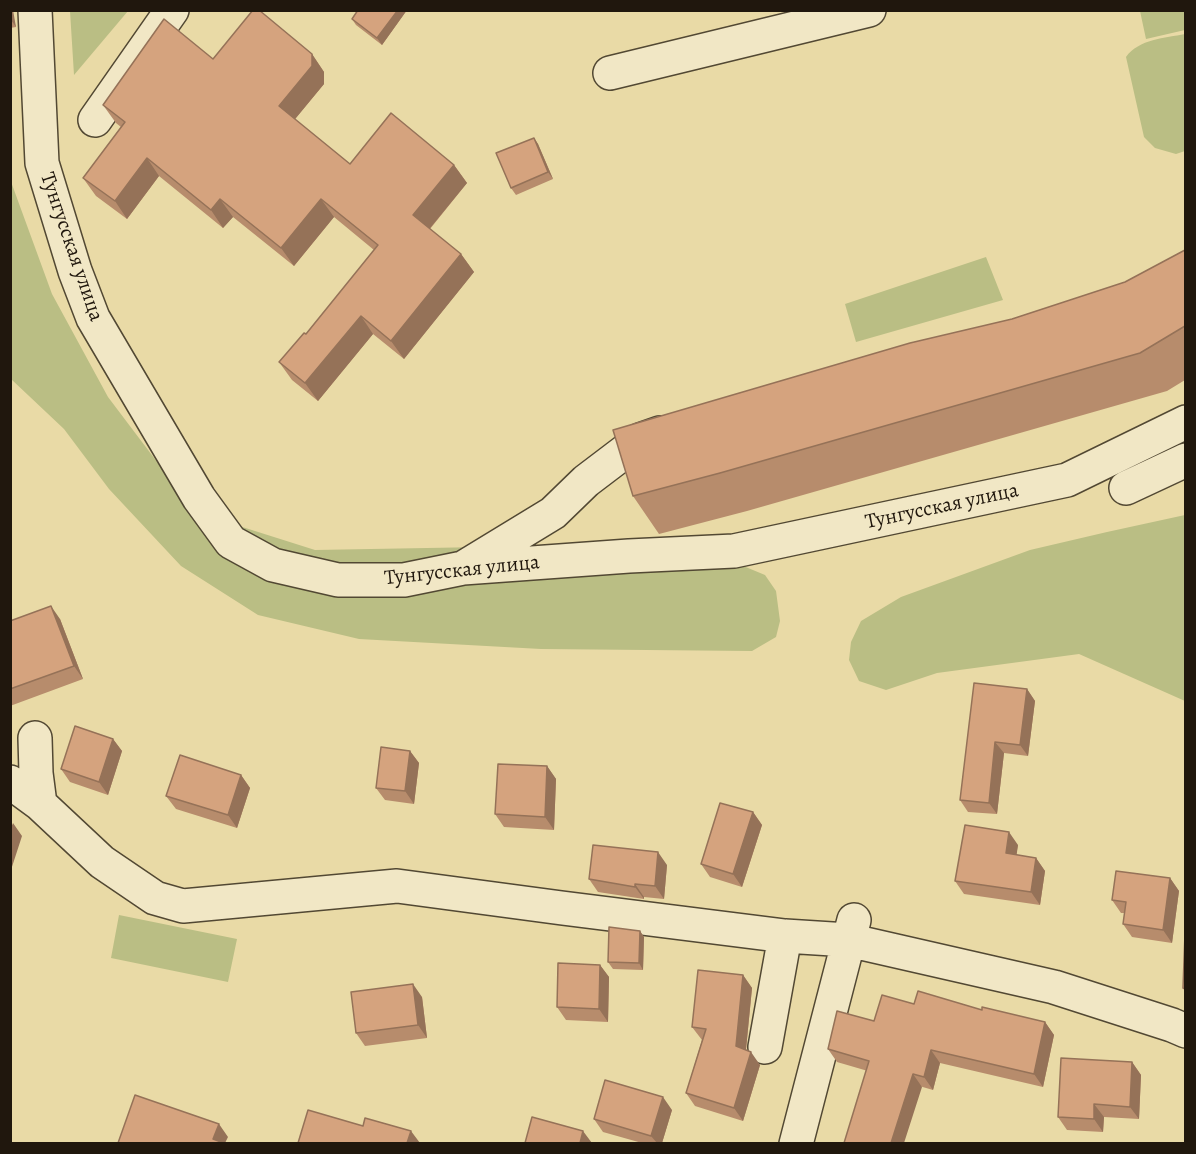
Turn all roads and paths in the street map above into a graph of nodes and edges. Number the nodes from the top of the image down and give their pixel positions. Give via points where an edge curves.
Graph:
1 (35, 10) edge
2 (172, 10) edge
3 (869, 10) edge
4 (610, 73) dead end
5 (95, 120) dead end
6 (1185, 422) edge
7 (690, 424) edge
8 (1185, 460) edge
9 (1126, 488) dead end
10 (463, 568) junction
11 (35, 738) dead end
12 (10, 782) edge
13 (40, 804) junction
14 (851, 930) junction
15 (785, 936) junction
16 (1185, 1031) edge
17 (765, 1047) dead end
18 (796, 1143) edge

1 - 10 lane, Тунгусская улица via 42,163 93,318 199,498 231,542 273,565 338,580 404,580
2 - 5 lane
3 - 4 lane
6 - 10 lane, Тунгусская улица via 1068,480 734,551
7 - 10 lane via 640,440 586,481 553,513
8 - 9 lane
11 - 13 lane
12 - 13 lane
13 - 15 lane via 102,862 155,897 183,906 398,886
14 - 15 lane
14 - 16 lane via 1054,987
14 - 18 lane
15 - 17 lane

